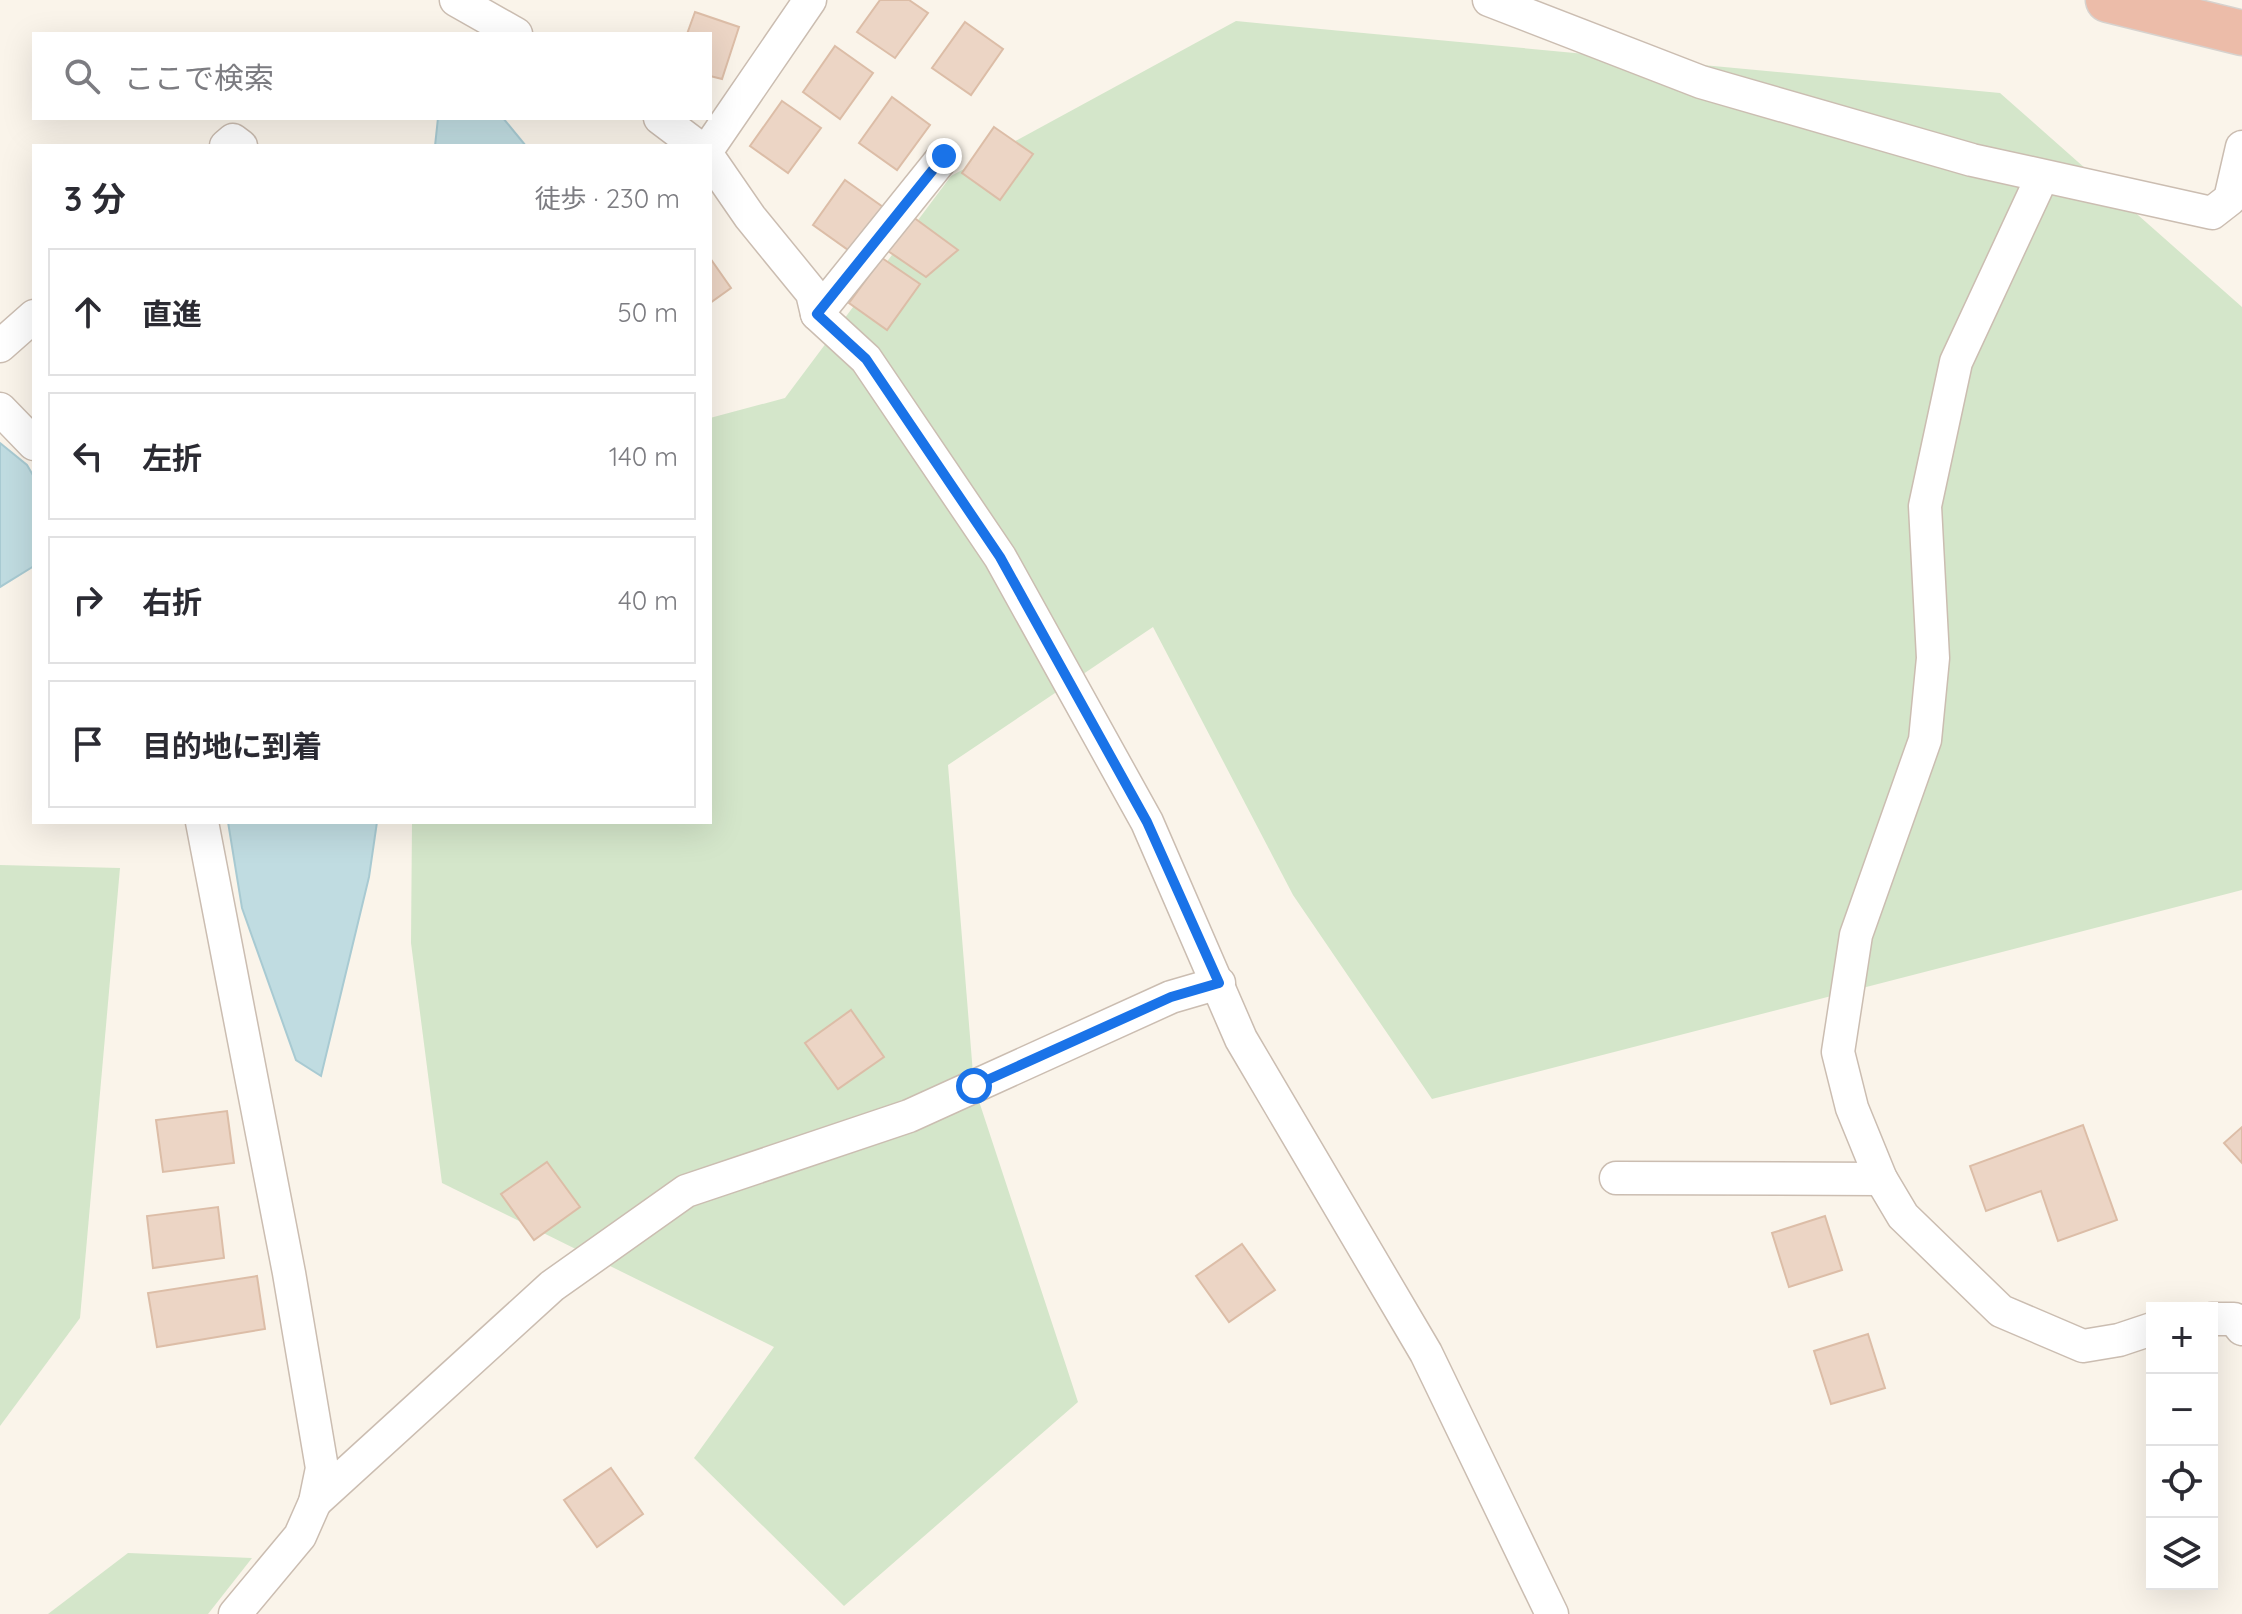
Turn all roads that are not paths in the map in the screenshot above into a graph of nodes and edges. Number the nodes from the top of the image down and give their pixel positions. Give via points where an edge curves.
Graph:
1 (456, 0) edge
2 (810, 0) edge
3 (1489, 0) edge
4 (2108, 0) edge
5 (512, 32) edge
6 (2242, 33) edge
7 (663, 120) edge
8 (694, 144) edge
9 (711, 144) edge
10 (2242, 147) edge
11 (944, 156) dead end
12 (712, 162) edge
13 (2042, 177) junction
14 (817, 314) junction
15 (32, 318) edge
16 (0, 346) edge
17 (0, 409) edge
18 (32, 442) edge
19 (202, 824) edge
20 (1219, 983) junction
21 (1616, 1178) dead end
22 (1881, 1179) junction
23 (2218, 1319) edge
24 (2242, 1329) edge
25 (2146, 1331) edge
26 (315, 1502) junction
27 (235, 1614) edge
28 (1552, 1614) edge

1 - 5 street
2 - 9 street
3 - 13 street via 1701,82
4 - 6 highway
7 - 8 street
10 - 13 street via 2230,199 2212,213
11 - 14 street
12 - 14 street via 812,293
13 - 22 street via 1956,362 1925,506 1933,658 1925,740 1854,949 1838,1052 1852,1108
14 - 20 street via 866,359 1000,557 1147,822
15 - 16 street
17 - 18 street
19 - 26 street via 322,1468
20 - 26 street via 1171,997 909,1116 686,1191 552,1286
20 - 28 street via 1241,1039 1426,1353
21 - 22 street
22 - 25 street via 1903,1216 2001,1311 2083,1346
23 - 24 street via 2234,1319
26 - 27 street via 300,1536

